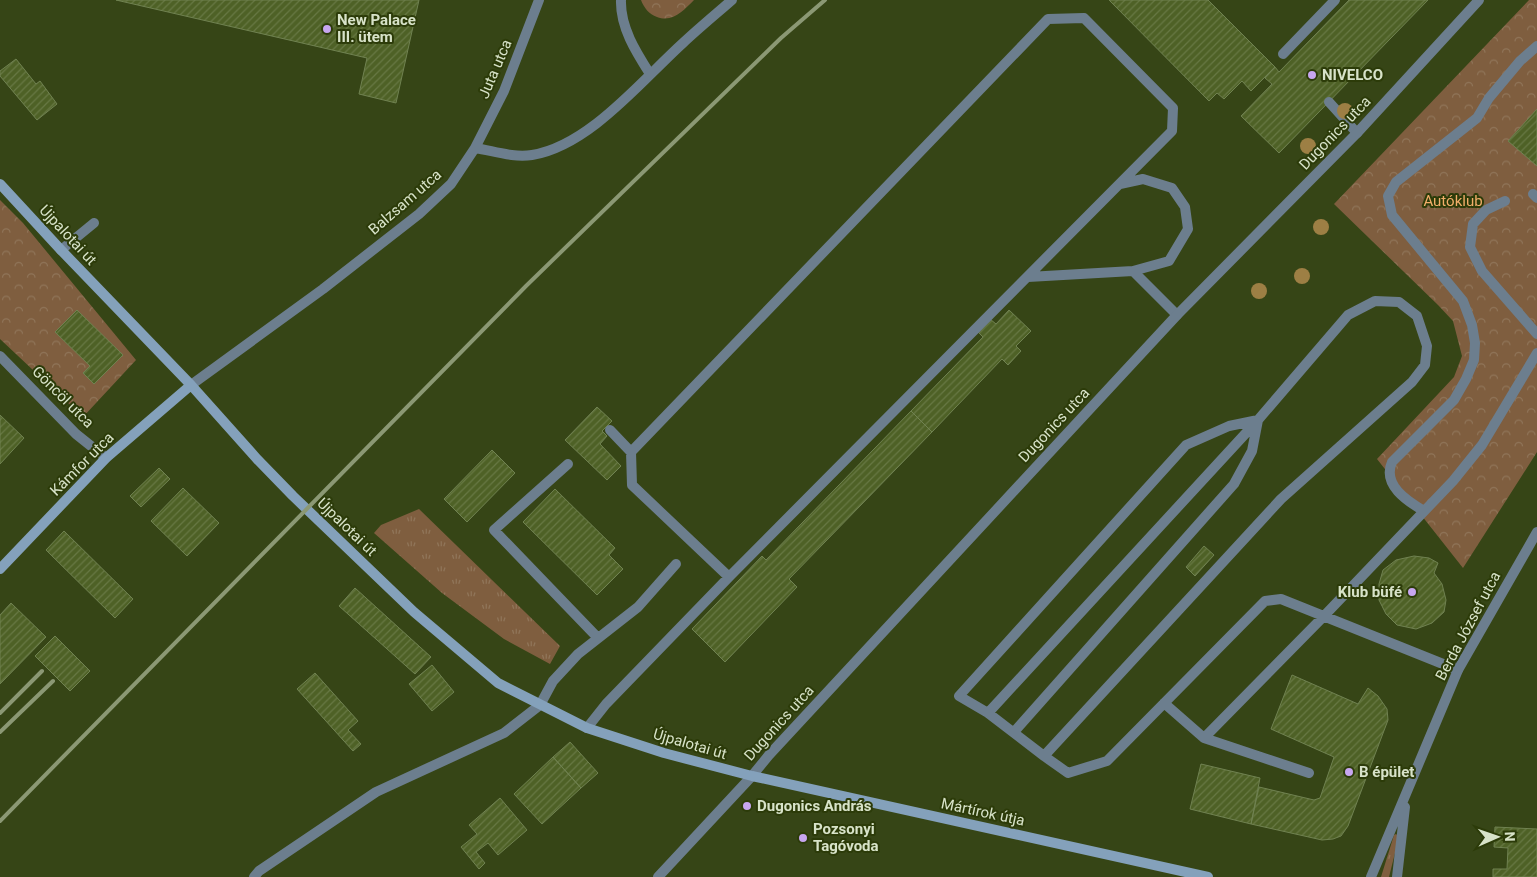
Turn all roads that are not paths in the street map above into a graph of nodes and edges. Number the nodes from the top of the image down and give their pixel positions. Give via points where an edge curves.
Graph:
1 (539, 0) edge
2 (621, 0) edge
3 (732, 0) edge
4 (1335, 0) edge
5 (1479, 0) edge
6 (1537, 46) edge
7 (1283, 54) dead end
8 (650, 74) junction
9 (1329, 102) dead end
10 (1357, 133) junction
11 (475, 148) junction
12 (0, 184) edge
13 (1119, 184) junction
14 (1505, 202) dead end
15 (94, 223) dead end
16 (60, 250) junction
17 (1133, 271) junction
18 (1028, 277) junction
19 (1177, 315) junction
20 (1537, 334) edge
21 (1537, 353) edge
22 (0, 356) edge
23 (191, 385) junction
24 (1258, 420) junction
25 (610, 430) dead end
26 (631, 452) junction
27 (106, 458) junction
28 (568, 464) dead end
29 (1424, 511) junction
30 (1537, 532) edge
31 (676, 564) dead end
32 (0, 570) edge
33 (729, 577) junction
34 (1324, 616) junction
35 (598, 638) junction
36 (1458, 670) junction
37 (1164, 703) junction
38 (540, 705) junction
39 (988, 713) junction
40 (587, 728) junction
41 (1014, 732) junction
42 (1204, 738) junction
43 (1044, 756) junction
44 (1309, 773) dead end
45 (752, 776) junction
46 (1407, 793) junction
47 (254, 877) edge
48 (658, 877) edge
49 (1208, 877) edge
50 (1371, 877) edge
51 (1397, 877) edge

1 - 11 street, Juta utca via 504,91
2 - 8 street via 632,44
3 - 8 street
4 - 7 street
5 - 10 street, Dugonics utca
6 - 29 street via 1489,98 1477,118 1396,182 1388,196 1392,215 1464,301 1475,343 1474,360 1454,400 1392,462 1388,471 1406,501
8 - 11 street via 595,126 552,149 518,156
9 - 10 street
10 - 19 street, Dugonics utca
11 - 23 street, Balzsam utca via 451,184 419,214
12 - 16 street, Újpalotai út
13 - 17 street via 1143,179 1172,188 1185,208 1188,229 1169,261
13 - 18 street
13 - 26 street via 1172,131 1174,108 1084,18 1048,19
14 - 20 street via 1486,210 1473,224 1470,247 1482,272
15 - 16 street
16 - 23 street, Újpalotai út
17 - 18 street
17 - 19 street
18 - 33 street
19 - 45 street, Dugonics utca
21 - 29 street via 1482,444
22 - 27 street, Göncöl utca via 76,434
23 - 27 street, Kámfor utca
23 - 38 street, Újpalotai út via 278,482 414,612 498,683
24 - 39 street
24 - 39 street via 1229,426 1186,444 959,696
24 - 41 street via 1252,451 1234,484
24 - 43 street via 1348,315 1375,301 1399,302 1417,316 1427,346 1424,365 1412,382 1281,499
25 - 26 street
26 - 33 street via 632,486
27 - 32 street, Kámfor utca
28 - 35 street via 494,530
29 - 34 street
30 - 36 street, Berda József utca
31 - 35 street via 638,607
33 - 40 street via 606,704
34 - 36 street
34 - 37 street via 1281,598 1265,601
34 - 42 street
35 - 38 street via 553,681
36 - 46 street, Berda József utca
37 - 42 street
37 - 43 street via 1107,761 1068,773
38 - 40 street, Újpalotai út
38 - 47 street via 504,733 376,792
39 - 41 street
40 - 45 street, Újpalotai út
41 - 43 street
42 - 44 street
45 - 48 street, Dugonics utca
45 - 49 street, Mártírok útja
46 - 50 street, Berda József utca
46 - 51 street, Berda József utca

